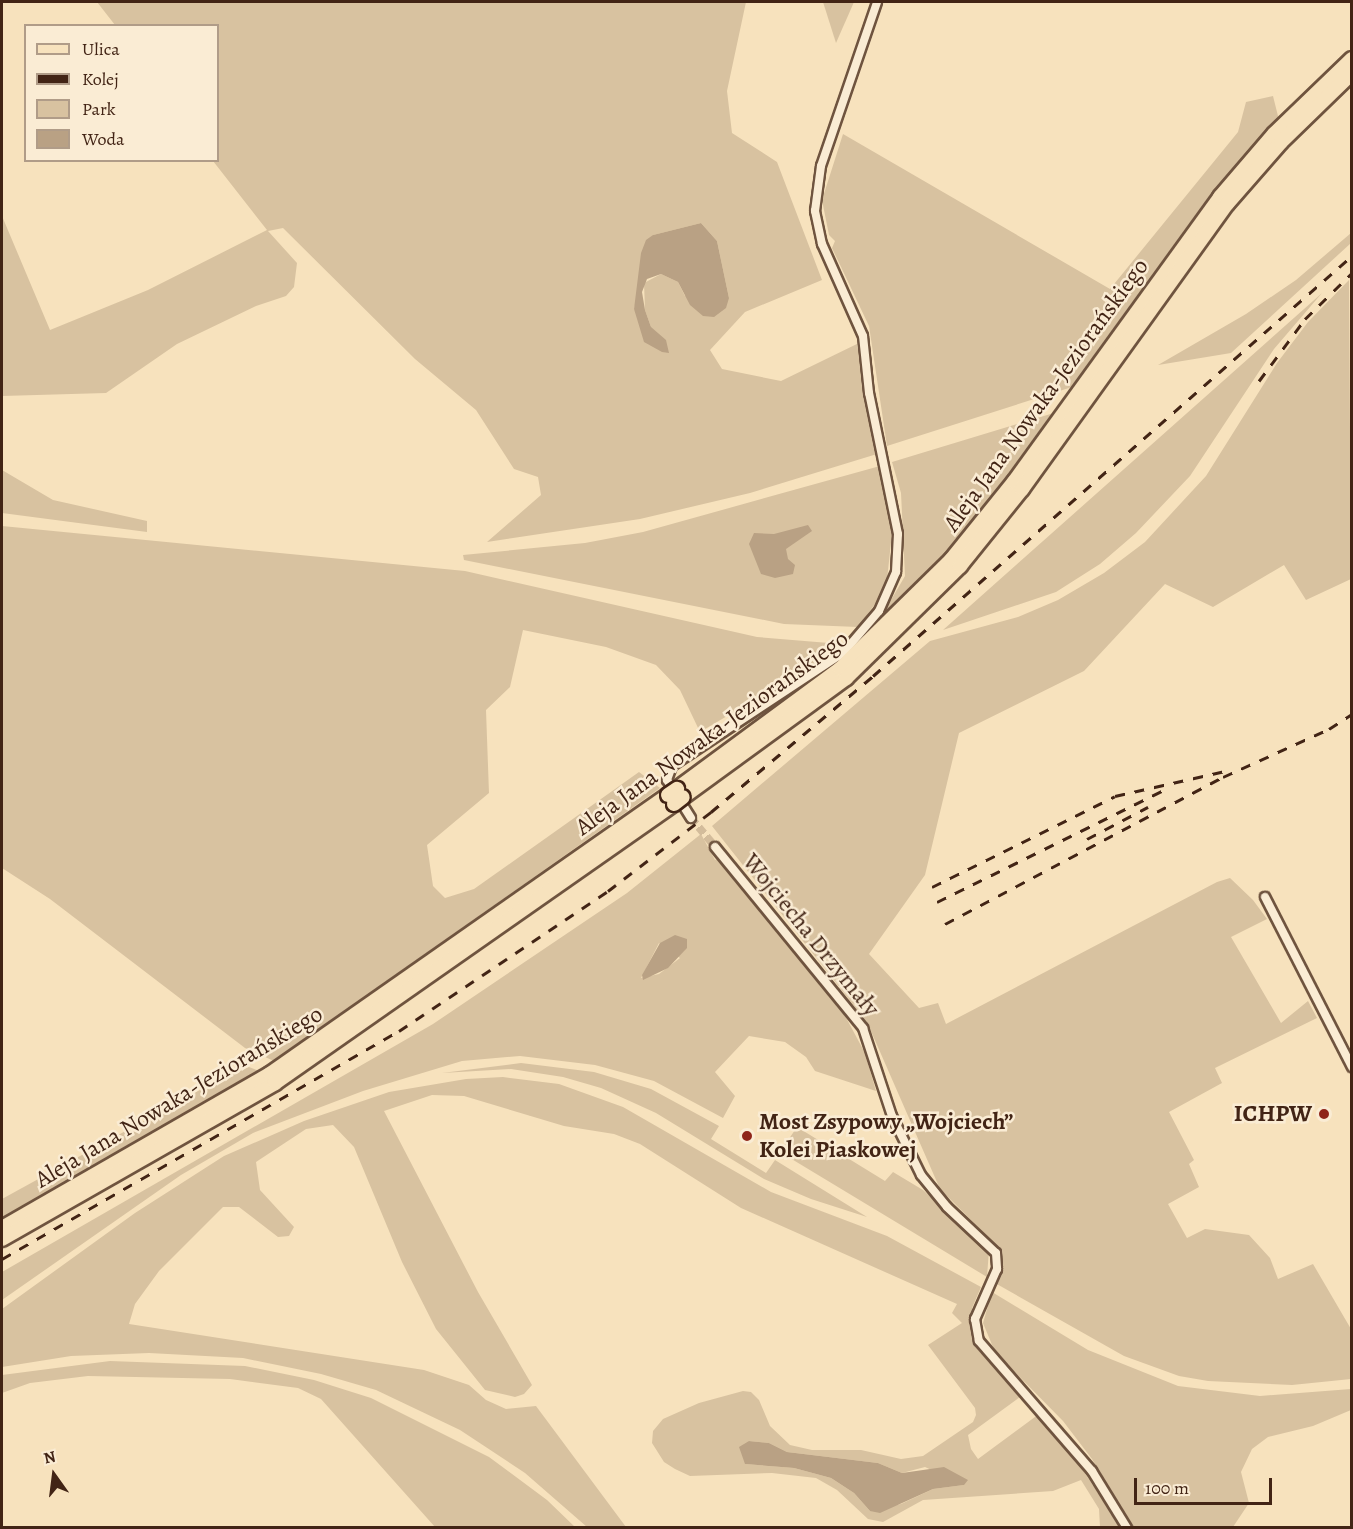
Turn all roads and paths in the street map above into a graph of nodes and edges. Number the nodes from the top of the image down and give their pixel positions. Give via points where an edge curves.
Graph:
1 (877, 2) edge
2 (1352, 58) edge
3 (1352, 72) edge
4 (675, 796) junction
5 (691, 818) tunnel mouth
6 (714, 847) tunnel mouth
7 (1265, 897) dead end
8 (1352, 1067) edge
9 (2, 1228) edge
10 (2, 1239) edge
11 (1127, 1527) edge

1 - 5 street via 821,166 815,211 822,244 863,336 869,393 897,525 896,573 879,611 838,657 672,766 667,780
2 - 4 main road, Aleja Jana Nowaka-Jeziorańskiego via 1274,134 1220,197 1014,482 951,560 840,669
3 - 4 main road, Aleja Jana Nowaka-Jeziorańskiego via 1281,142 1227,204 1022,489 960,566 846,678
4 - 9 main road, Aleja Jana Nowaka-Jeziorańskiego via 270,1074
4 - 10 main road, Aleja Jana Nowaka-Jeziorańskiego via 275,1083
6 - 11 street, Wojciecha Drzymały via 863,1028 892,1116 921,1175 947,1207 996,1253 997,1269 975,1319 979,1341 1092,1471
7 - 8 street

